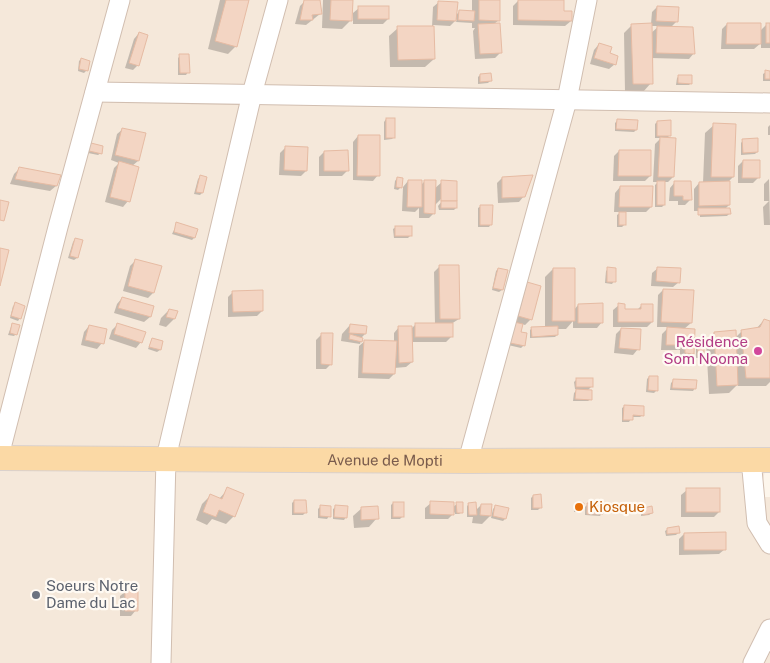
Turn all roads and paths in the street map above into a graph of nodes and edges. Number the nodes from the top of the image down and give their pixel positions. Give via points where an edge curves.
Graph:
1 (120, 0) edge
2 (278, 0) edge
3 (586, 0) edge
4 (95, 92) junction
5 (252, 94) junction
6 (568, 100) junction
7 (770, 103) edge
8 (0, 452) edge
9 (0, 458) edge
10 (166, 458) junction
11 (760, 459) edge
12 (468, 461) junction
13 (770, 544) edge
14 (770, 629) edge
15 (161, 663) edge
16 (754, 663) edge

1 - 4 street
2 - 5 street
3 - 6 street
4 - 5 street
4 - 8 street
5 - 6 street
5 - 10 street
6 - 7 street
6 - 12 street
9 - 10 main road, Avenue de Mopti
10 - 12 main road, Avenue de Mopti
10 - 15 street
11 - 12 main road, Avenue de Mopti
11 - 13 street via 757,523
14 - 16 street

